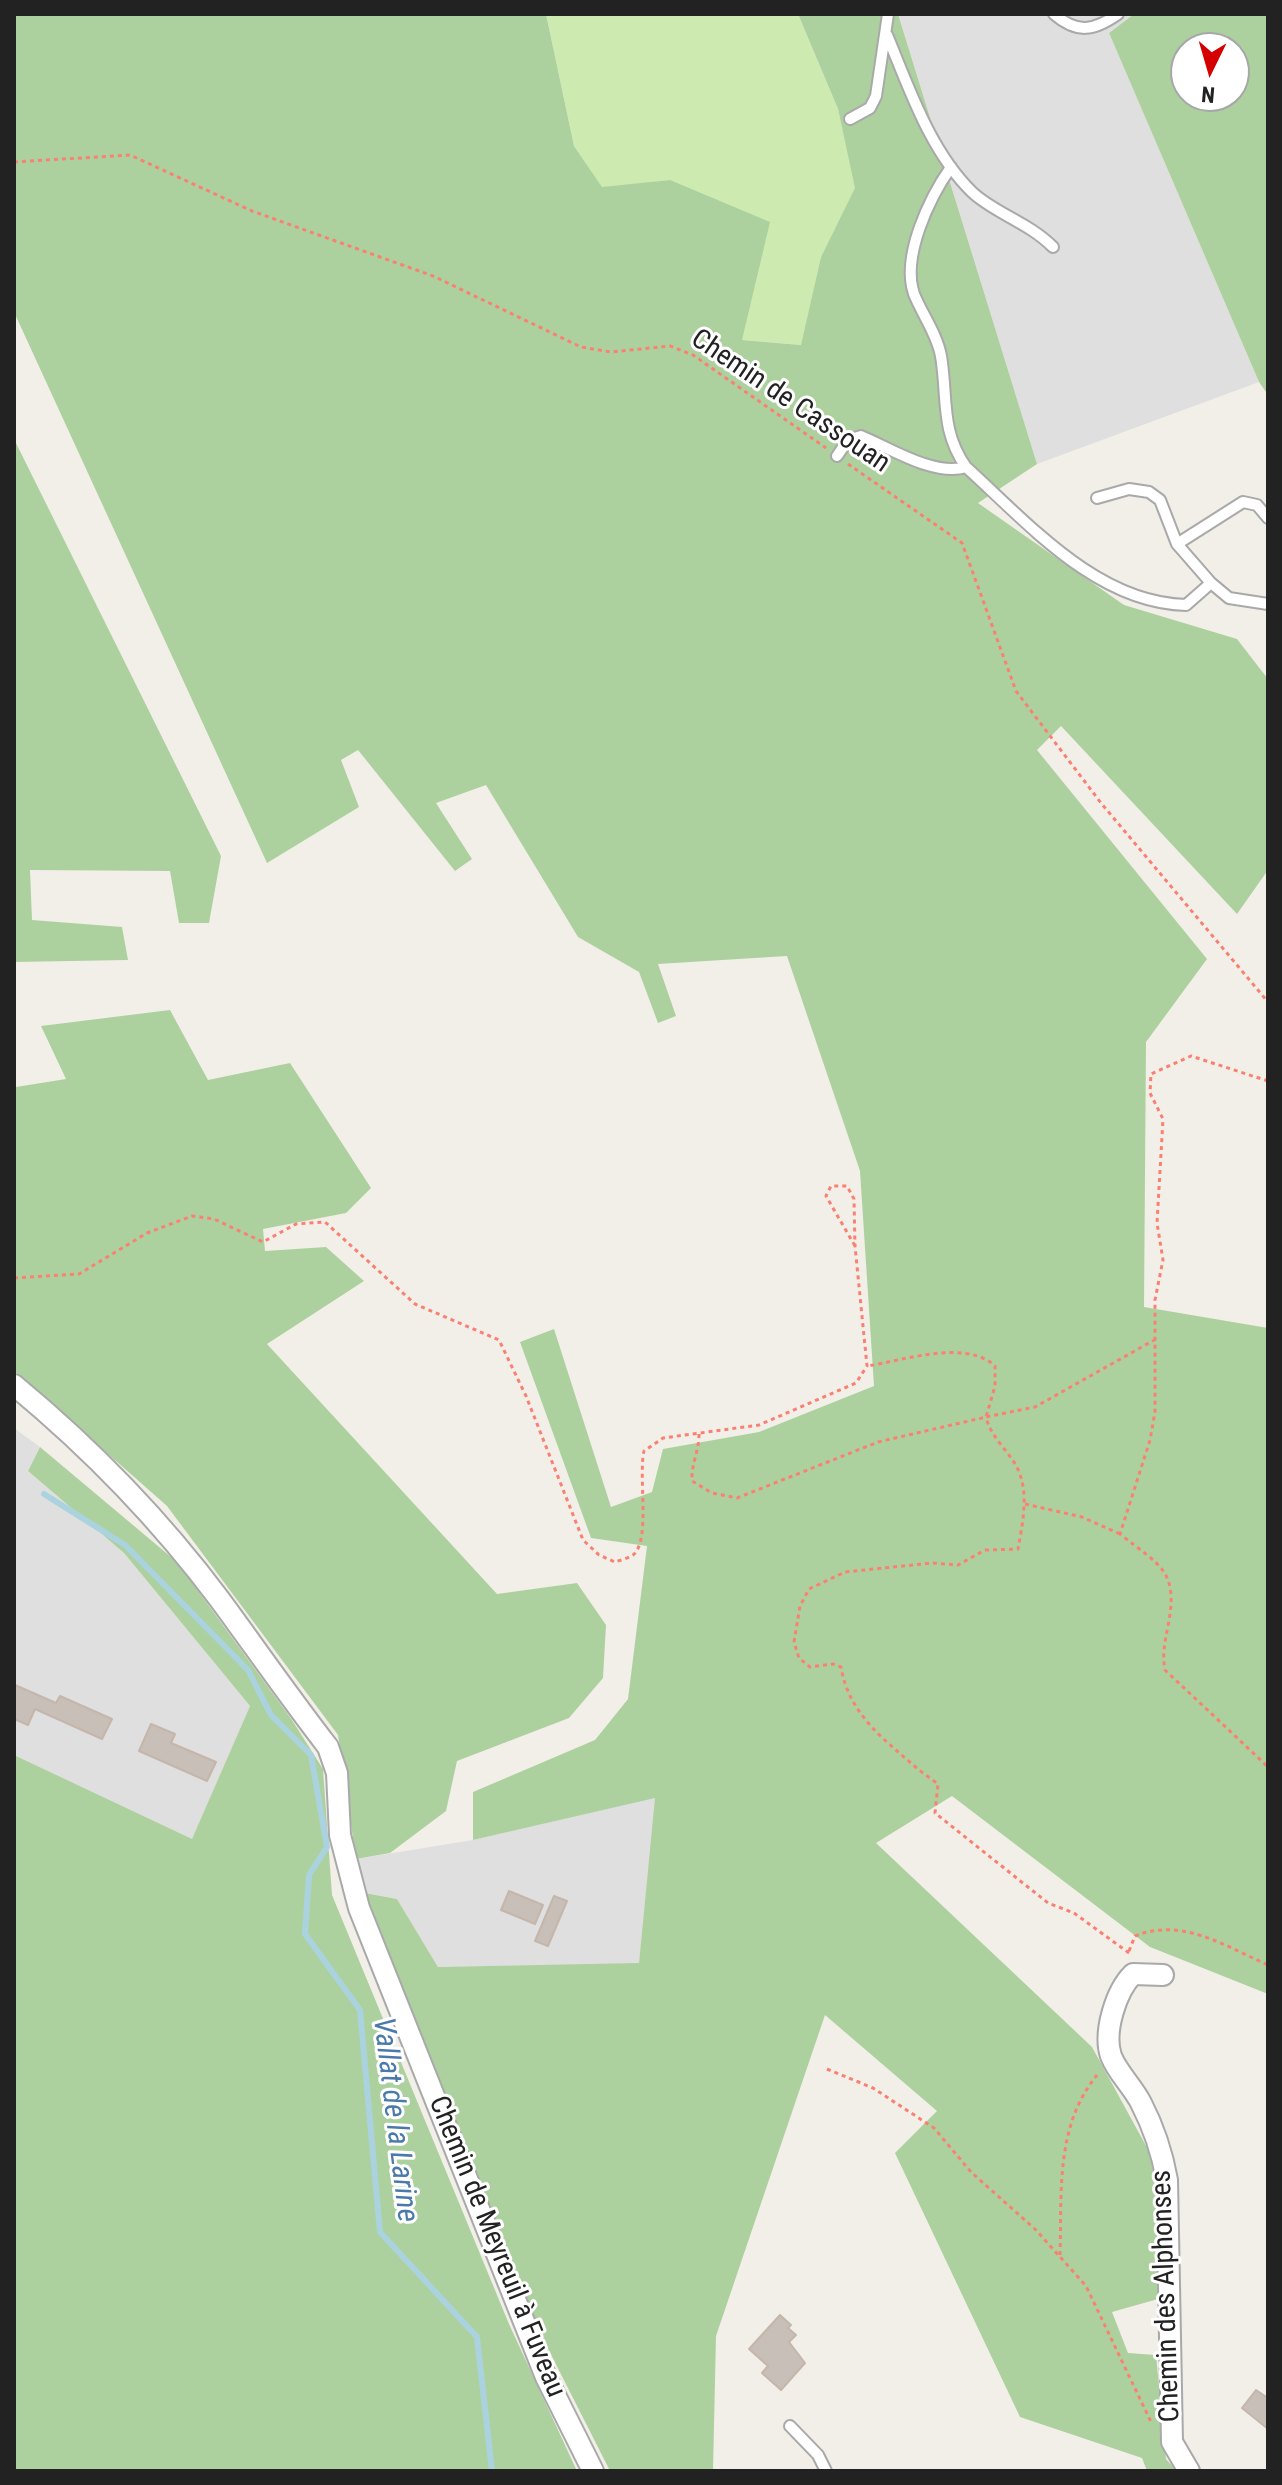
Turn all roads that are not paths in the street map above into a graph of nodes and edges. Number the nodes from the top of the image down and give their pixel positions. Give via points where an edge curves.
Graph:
1 (888, 14) edge
2 (1054, 14) edge
3 (1118, 14) edge
4 (887, 35) junction
5 (850, 119) dead end
6 (951, 167) junction
7 (1053, 247) dead end
8 (837, 456) road end
9 (966, 467) junction
10 (1097, 498) dead end
11 (1268, 518) edge
12 (1177, 544) junction
13 (1211, 583) junction
14 (1268, 604) edge
15 (14, 1385) edge
16 (1163, 1975) dead end
17 (790, 2426) dead end
18 (593, 2471) edge
19 (826, 2471) edge
20 (1189, 2471) edge

1 - 4 lane
2 - 3 lane via 1074,28 1089,30
4 - 5 lane via 876,96 870,108
4 - 6 lane via 921,115
6 - 7 lane via 974,194 1035,229
6 - 9 lane via 931,197 915,244 913,290 941,352 947,432
8 - 9 lane via 848,440 861,436 946,469
9 - 13 lane via 1084,569 1139,600 1186,605
10 - 12 lane via 1129,489 1149,492 1160,500
11 - 12 lane via 1257,505 1243,502
12 - 13 lane
13 - 14 lane via 1229,598
15 - 18 street, Chemin de Meyreuil à Fuveau via 160,1527 328,1747 337,1773 340,1835 359,1908 546,2377
16 - 20 street, Chemin des Alphonses via 1133,1974 1122,1985 1108,2036 1111,2056 1161,2147 1167,2180 1172,2442
17 - 19 lane

